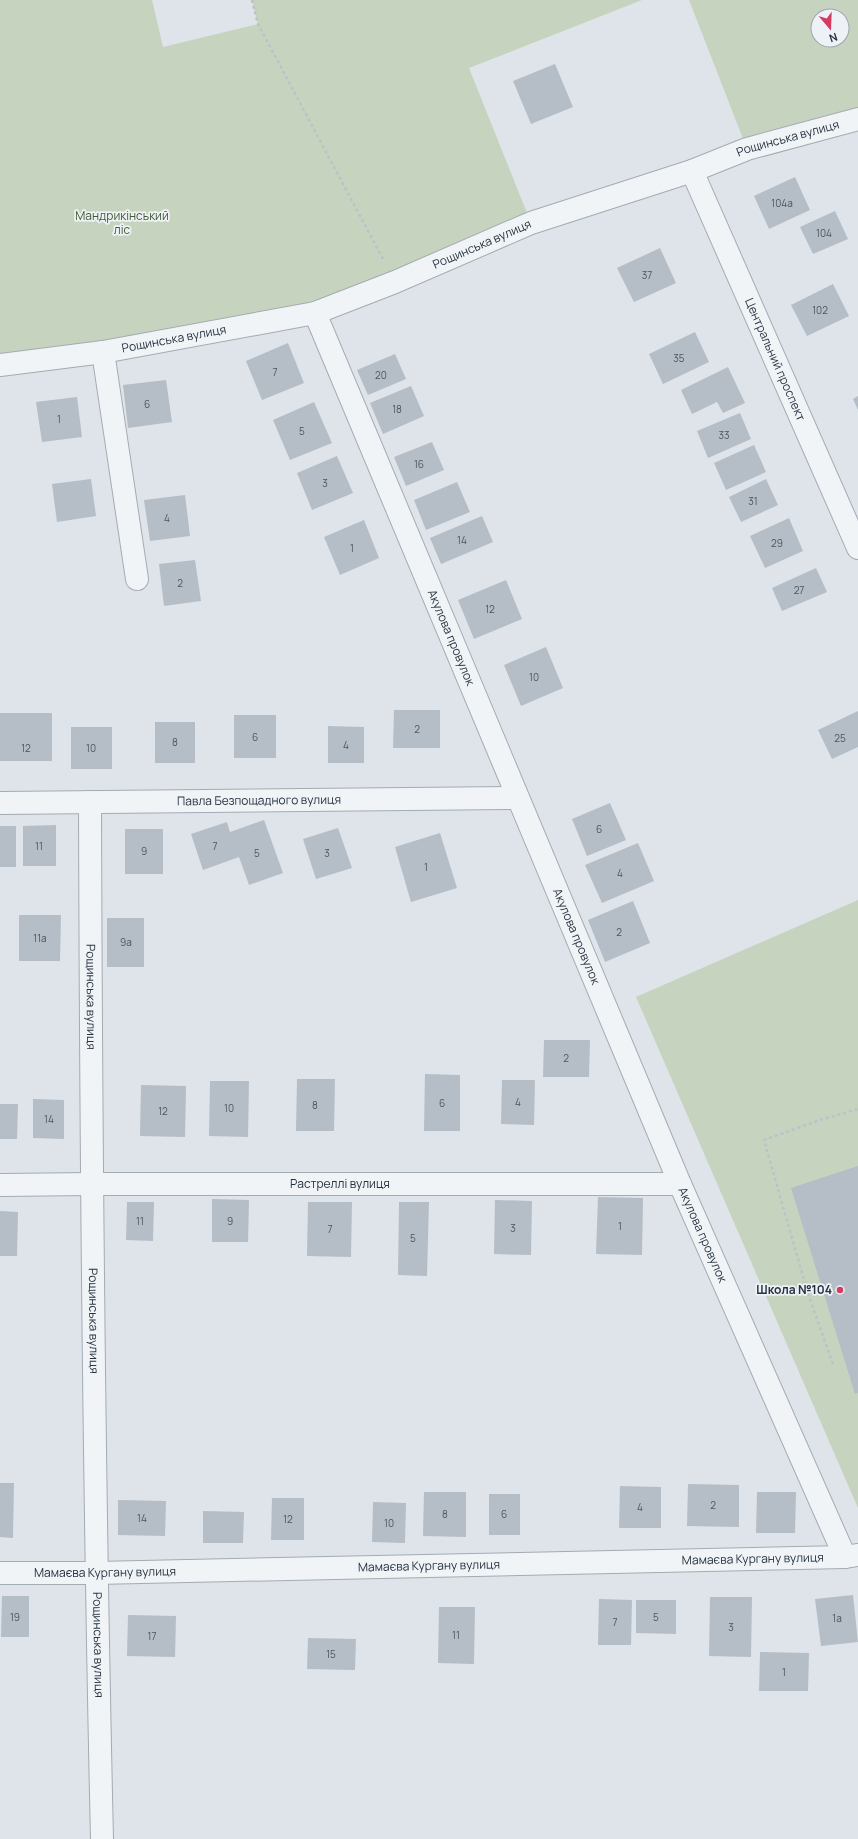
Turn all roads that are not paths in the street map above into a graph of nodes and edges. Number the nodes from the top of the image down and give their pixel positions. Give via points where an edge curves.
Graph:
1 (858, 119) edge
2 (692, 171) junction
3 (315, 312) junction
4 (103, 352) junction
5 (0, 365) edge
6 (858, 548) edge
7 (137, 579) dead end
8 (517, 798) junction
9 (90, 802) junction
10 (0, 803) edge
11 (91, 1184) junction
12 (680, 1184) junction
13 (0, 1185) edge
14 (851, 1556) edge
15 (0, 1573) edge
16 (96, 1573) junction
17 (102, 1839) edge

1 - 2 street, Рощинська вулиця via 747,150
2 - 3 street, Рощинська вулиця via 531,223 396,282
2 - 6 street, Центральний проспект
3 - 4 street, Рощинська вулиця
3 - 8 street, Акулова провулок
4 - 5 street, Рощинська вулиця
4 - 7 street
8 - 9 street, Павла Безпощадного вулиця
8 - 12 street, Акулова провулок
9 - 10 street, Павла Безпощадного вулиця
9 - 11 street, Рощинська вулиця
11 - 12 street, Растреллі вулиця
11 - 13 street, Растреллі вулиця
11 - 16 street, Рощинська вулиця
12 - 14 street, Акулова провулок
14 - 16 street, Мамаєва Кургану вулиця
15 - 16 street, Мамаєва Кургану вулиця
16 - 17 street, Рощинська вулиця

